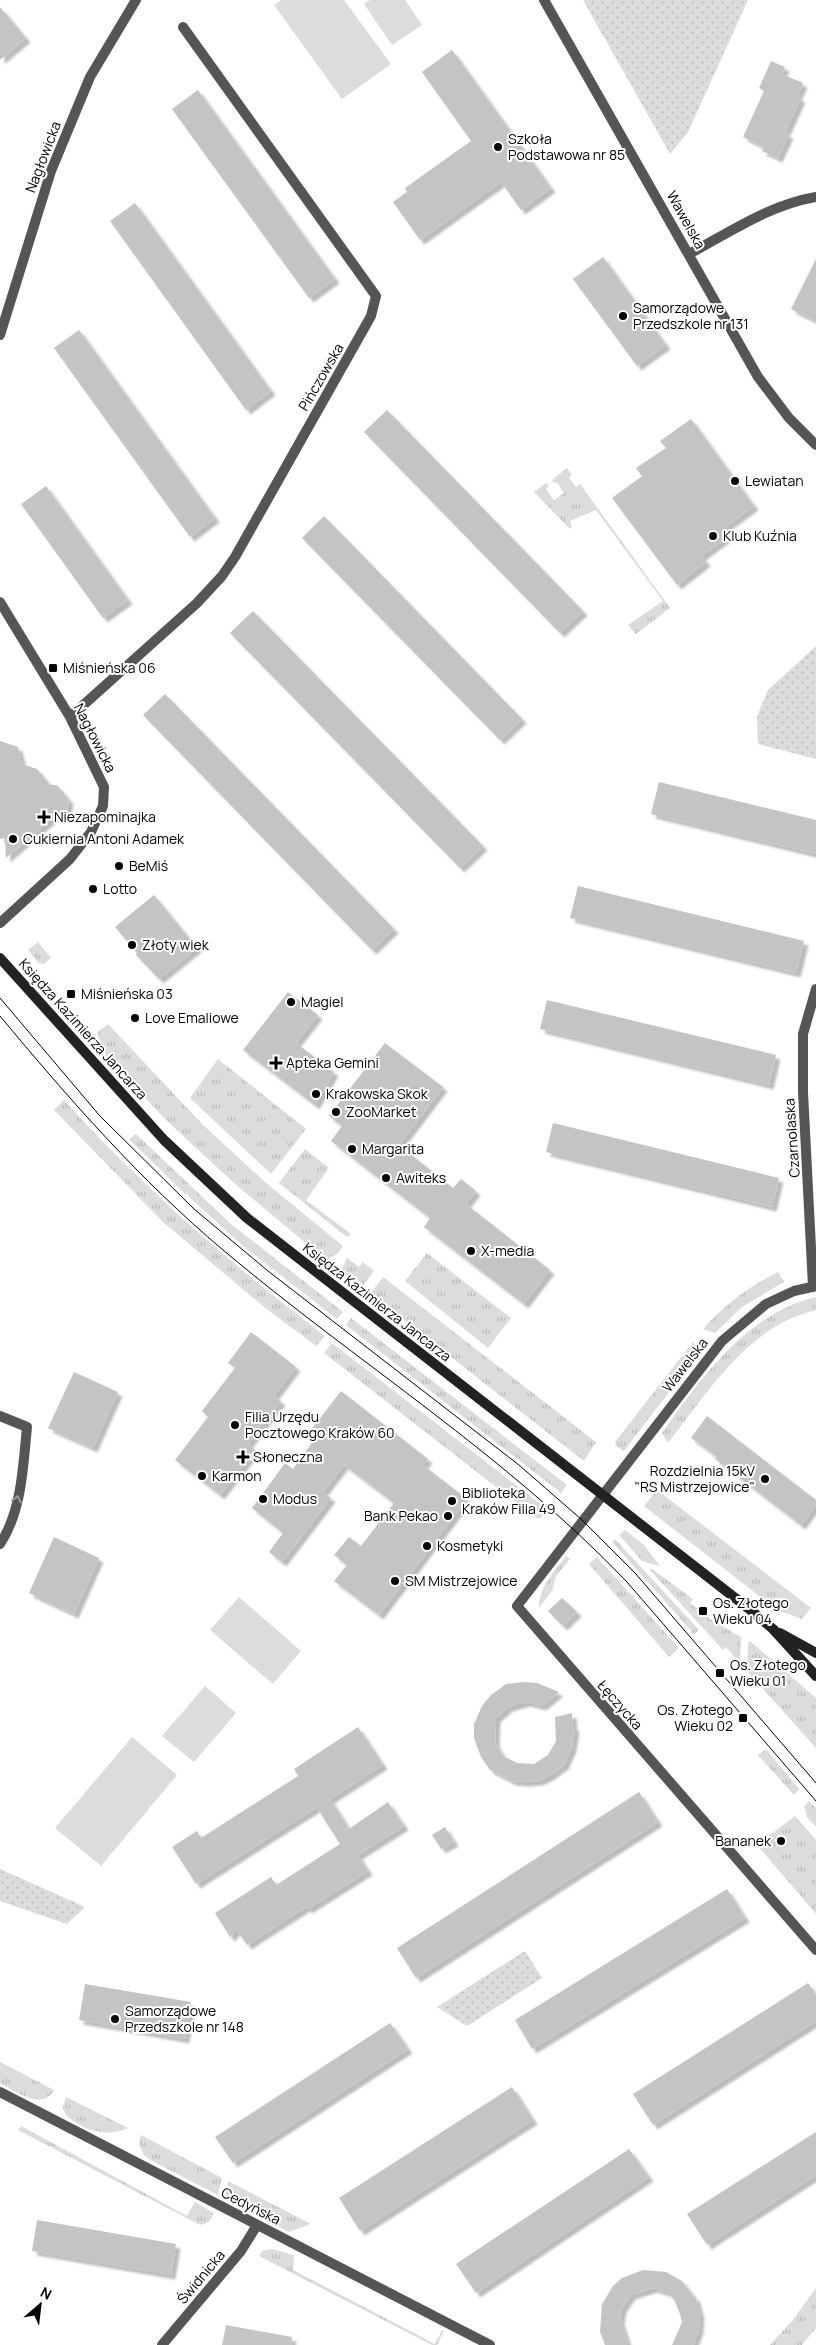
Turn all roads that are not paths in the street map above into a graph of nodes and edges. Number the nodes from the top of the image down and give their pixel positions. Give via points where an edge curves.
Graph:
1 (136, 0) edge
2 (544, 0) edge
3 (183, 27) dead end
4 (816, 197) edge
5 (689, 254) junction
6 (0, 335) edge
7 (816, 445) edge
8 (0, 602) edge
9 (70, 717) junction
10 (0, 923) edge
11 (0, 958) edge
12 (816, 989) edge
13 (815, 1287) edge
14 (0, 1416) edge
15 (603, 1494) junction
16 (0, 1544) edge
17 (773, 1629) junction
18 (816, 1653) edge
19 (816, 1676) edge
20 (816, 1950) edge
21 (0, 2092) edge
22 (257, 2225) junction
23 (162, 2345) edge
24 (490, 2345) edge

1 - 6 street, Nagłowicka via 90,77 51,171
2 - 5 street, Wawelska
3 - 9 street, Pińczowska via 376,296 371,316 236,557 197,603
4 - 5 street via 780,206
5 - 7 street, Wawelska via 758,377 789,418
8 - 9 street, Nagłowicka
9 - 10 street, Nagłowicka via 104,787 103,806 91,832 70,859
11 - 15 street, Księdza Kazimierza Jancarza via 164,1140 247,1218
12 - 13 street, Czarnolaska via 803,1034 802,1092
13 - 15 street, Wawelska via 794,1291 766,1304 722,1341
16 -> 14 street via 12,1517 27,1428
15 - 17 street, Księdza Kazimierza Jancarza
15 - 20 street, Łęczycka via 517,1606
17 - 18 street, Księdza Kazimierza Jancarza
17 - 19 street, Księdza Kazimierza Jancarza
21 - 22 street, Cedyńska
22 - 23 street, Świdnicka via 241,2251
22 - 24 street, Cedyńska

